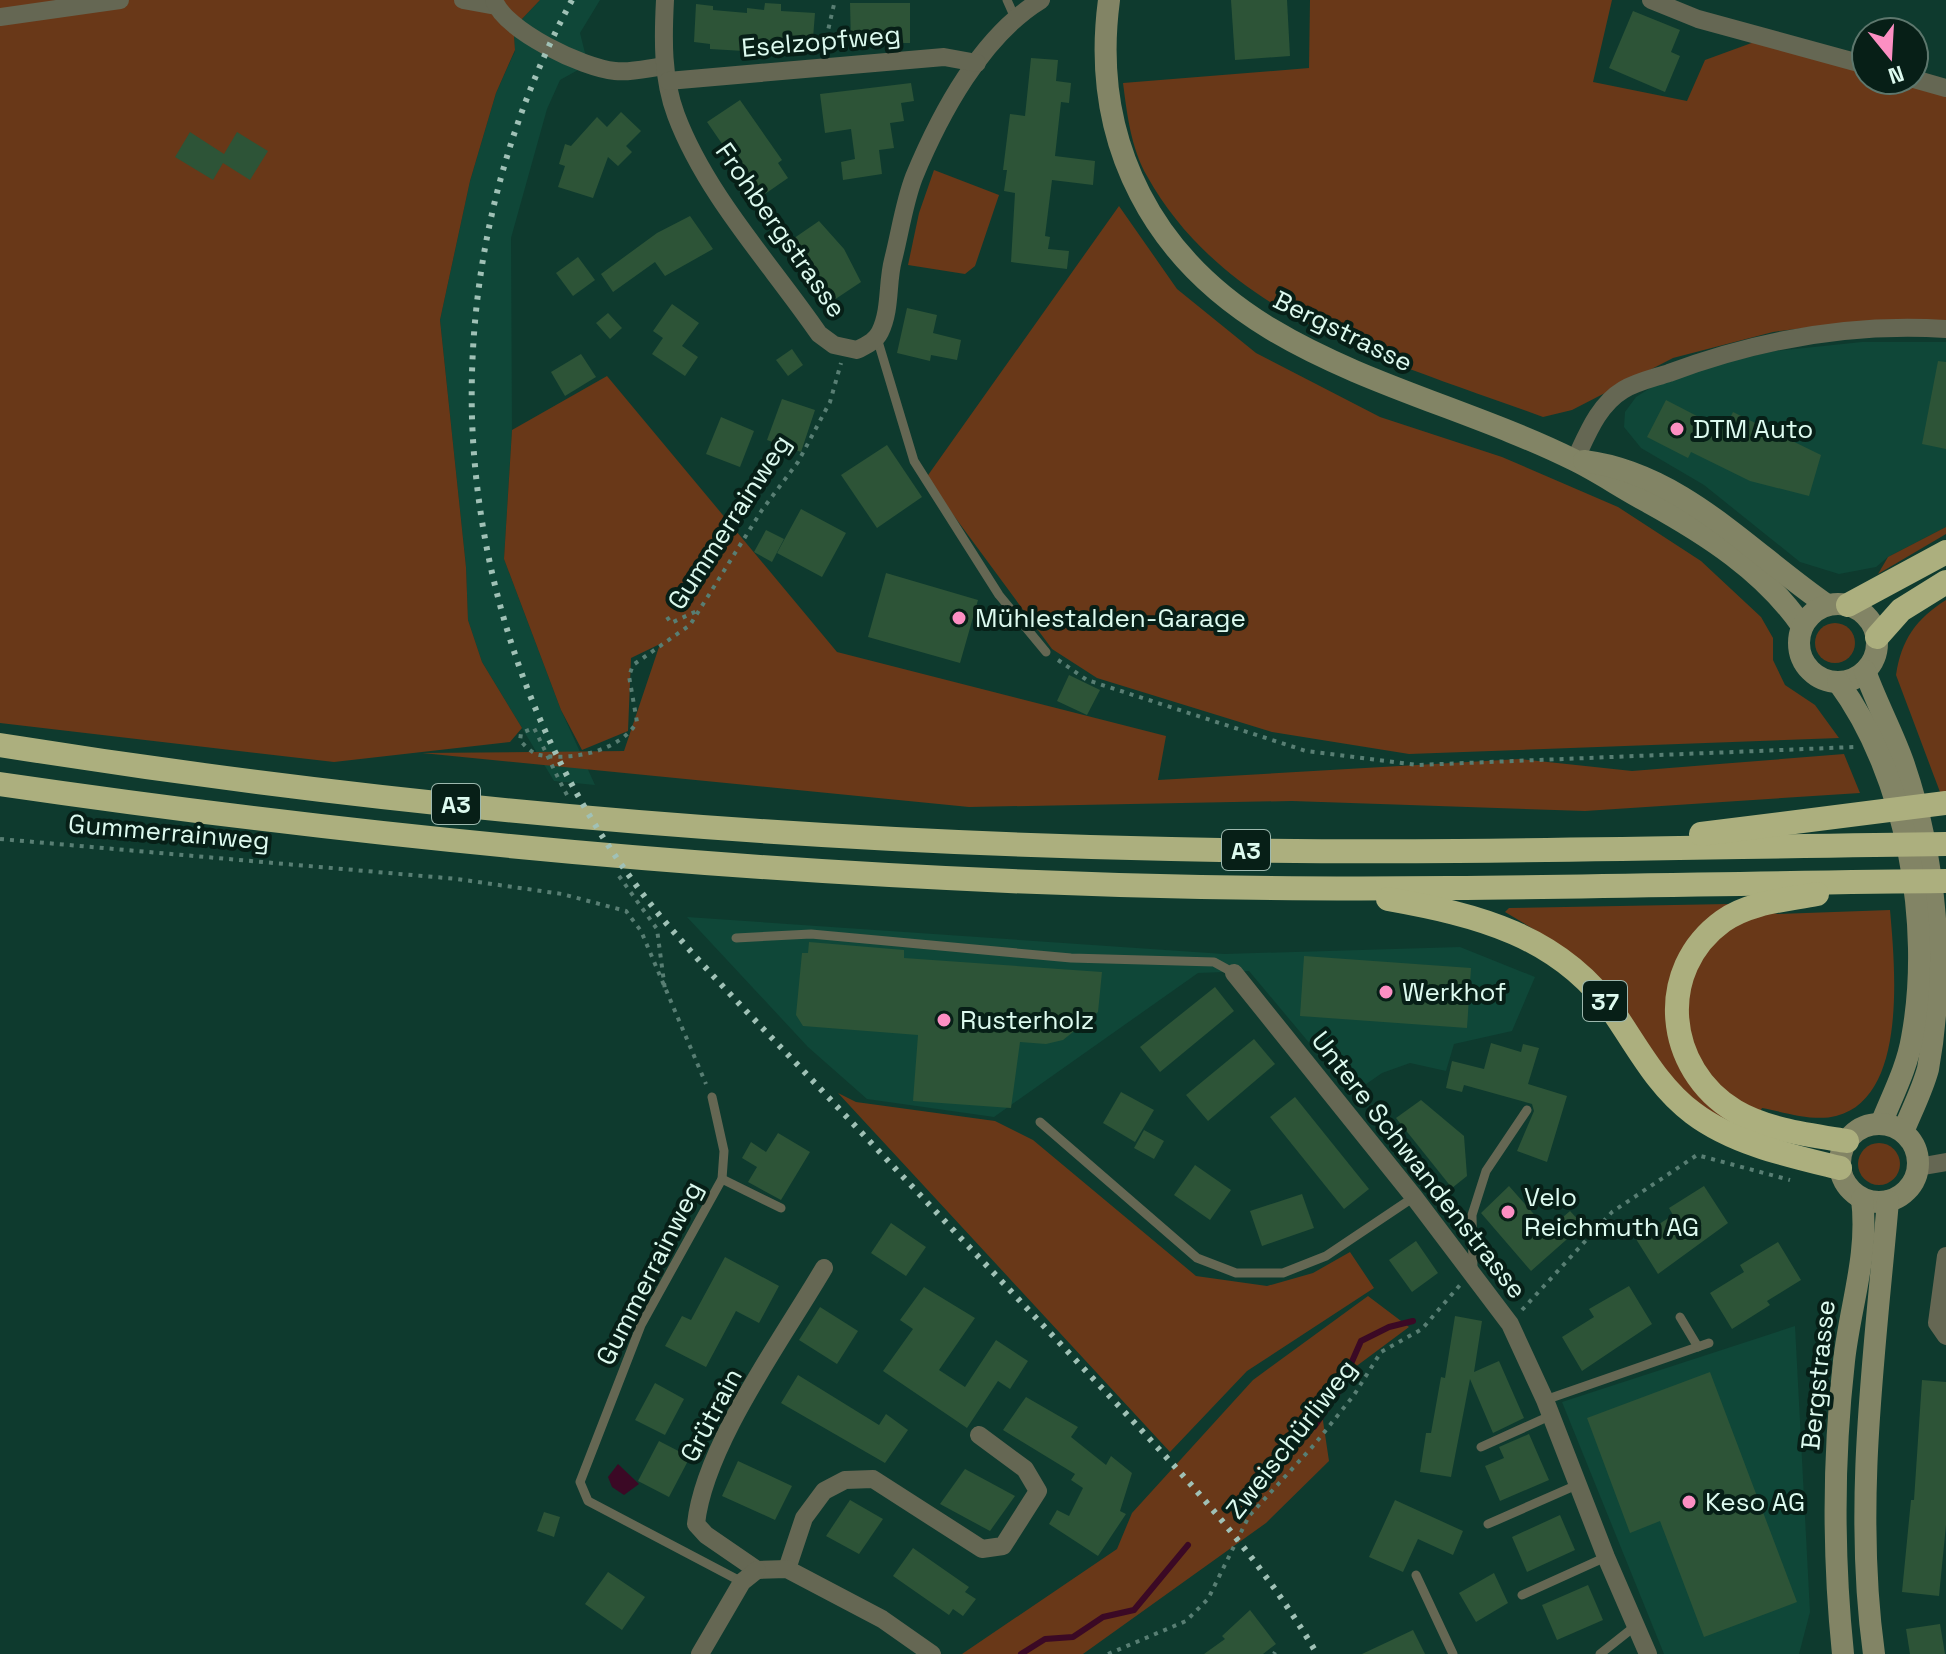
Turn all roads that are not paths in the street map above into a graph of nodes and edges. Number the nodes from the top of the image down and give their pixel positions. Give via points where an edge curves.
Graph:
1 (120, 0) edge
2 (463, 0) edge
3 (665, 0) edge
4 (1007, 0) edge
5 (1041, 0) edge
6 (1651, 0) edge
7 (1106, 1) edge
8 (495, 3) edge
9 (0, 17) edge
10 (1015, 18) junction
11 (1850, 61) edge
12 (977, 63) junction
13 (666, 73) junction
14 (1946, 329) edge
15 (877, 338) junction
16 (1575, 460) junction
17 (1946, 552) edge
18 (1946, 582) edge
19 (1837, 605) junction
20 (1802, 626) junction
21 (1877, 637) junction
22 (1046, 652) road end
23 (1865, 671) junction
24 (1838, 682) junction
25 (0, 745) edge
26 (1891, 759) junction
27 (0, 784) edge
28 (1946, 803) edge
29 (1946, 844) edge
30 (1579, 849) junction
31 (1877, 881) junction
32 (1946, 881) edge
33 (1334, 889) junction
34 (736, 938) dead end
35 (1928, 946) junction
36 (1234, 973) joint
37 (712, 1097) road end
38 (1527, 1110) dead end
39 (1040, 1122) dead end
40 (1881, 1124) junction
41 (1903, 1132) junction
42 (1847, 1141) junction
43 (1946, 1162) edge
44 (1918, 1167) junction
45 (1840, 1168) junction
46 (722, 1179) junction
47 (1414, 1197) junction
48 (1862, 1199) junction
49 (1888, 1201) junction
50 (781, 1208) dead end
51 (1946, 1256) edge
52 (824, 1268) dead end
53 (1473, 1273) junction
54 (1944, 1280) edge
55 (1680, 1317) dead end
56 (1946, 1336) edge
57 (1709, 1343) dead end
58 (1698, 1347) junction
59 (1548, 1408) junction
60 (979, 1435) dead end
61 (1481, 1447) dead end
62 (1579, 1484) junction
63 (1488, 1524) dead end
64 (1606, 1557) junction
65 (787, 1569) junction
66 (1416, 1575) dead end
67 (750, 1576) junction
68 (1522, 1595) dead end
69 (1634, 1627) junction
70 (700, 1654) edge
71 (932, 1654) edge
72 (1453, 1654) edge
73 (1600, 1654) edge
74 (1648, 1654) edge
75 (1843, 1654) edge
76 (1874, 1654) edge

1 - 9 street
2 - 8 street
3 - 13 street, Frohbergstrasse
4 - 10 lane
5 - 10 street, Frohbergstrasse
6 - 11 street via 1711,23
7 - 16 main road, Bergstrasse via 1106,82 1121,155 1153,218 1202,277 1243,312 1304,348
8 - 13 street, Eselzopfweg via 517,29 581,61 626,72
10 - 12 street, Frohbergstrasse
12 - 13 street, Eselzopfweg via 944,57
12 - 15 street, Frohbergstrasse via 913,180
13 - 15 street, Frohbergstrasse via 675,114 728,205 819,334 857,350
14 - 16 street via 1865,329 1709,358 1623,390 1605,405
15 - 22 lane via 914,461 999,595
16 - 19 main road, Bergstrasse via 1631,470 1665,487
16 - 20 main road, Bergstrasse via 1688,524 1728,553 1786,602
17 - 19 highway
18 - 21 highway via 1901,610
19 - 20 main road via 1808,617
19 - 21 main road, Bergstrasse via 1870,620
20 - 24 main road via 1799,648 1808,669
21 - 23 main road via 1876,656
23 - 24 main road
23 - 26 main road
24 - 26 main road
25 - 30 highway, A3 via 451,804 776,832 1169,849
26 - 35 main road via 1930,864
27 - 33 highway, A3 via 295,824 679,862 921,878
28 - 30 highway
29 - 30 highway, A3
31 - 32 highway, A3
31 - 33 highway, A3
31 - 42 highway via 1766,903 1725,920 1691,956 1677,999 1680,1045 1691,1069 1715,1096 1761,1123
33 - 45 highway, 37 via 1473,916 1537,942 1594,987 1660,1082 1693,1113 1741,1138
34 - 36 lane via 811,934 1071,958 1214,962
35 - 40 main road via 1905,1067
35 - 41 main road via 1933,1041
36 - 47 street, Untere Schwandenstrasse
37 - 46 lane, Gummerrainweg via 724,1151
38 - 53 lane via 1486,1171 1472,1215
39 - 47 lane via 1197,1258 1236,1273 1283,1273 1326,1256
40 - 41 main road
40 - 42 main road via 1862,1128
41 - 44 main road via 1918,1154
42 - 45 main road
43 - 44 street
44 - 49 main road via 1909,1189
45 - 48 main road via 1844,1181
46 - 50 lane
46 - 67 lane, Gummerrainweg via 641,1325 580,1482 588,1501
47 - 53 street, Untere Schwandenstrasse
48 - 49 main road
48 - 75 main road, Bergstrasse via 1864,1252 1850,1313 1837,1450
49 - 76 main road, Bergstrasse via 1866,1463
51 - 54 street
52 - 67 street, Grütrain via 721,1442 699,1494 696,1524
53 - 59 street, Untere Schwandenstrasse via 1510,1324
54 - 56 street via 1937,1323
55 - 58 lane
57 - 58 lane
58 - 59 lane
59 - 61 lane
59 - 62 street, Untere Schwandenstrasse
60 - 65 street via 1025,1469 1038,1491 1003,1546 982,1549 873,1479 845,1480 824,1491 804,1518
62 - 63 lane
62 - 64 street, Untere Schwandenstrasse
64 - 68 lane
64 - 69 street, Untere Schwandenstrasse
65 - 67 street
65 - 71 street via 882,1619
66 - 72 lane
67 - 70 street
69 - 73 lane
69 - 74 street, Untere Schwandenstrasse

